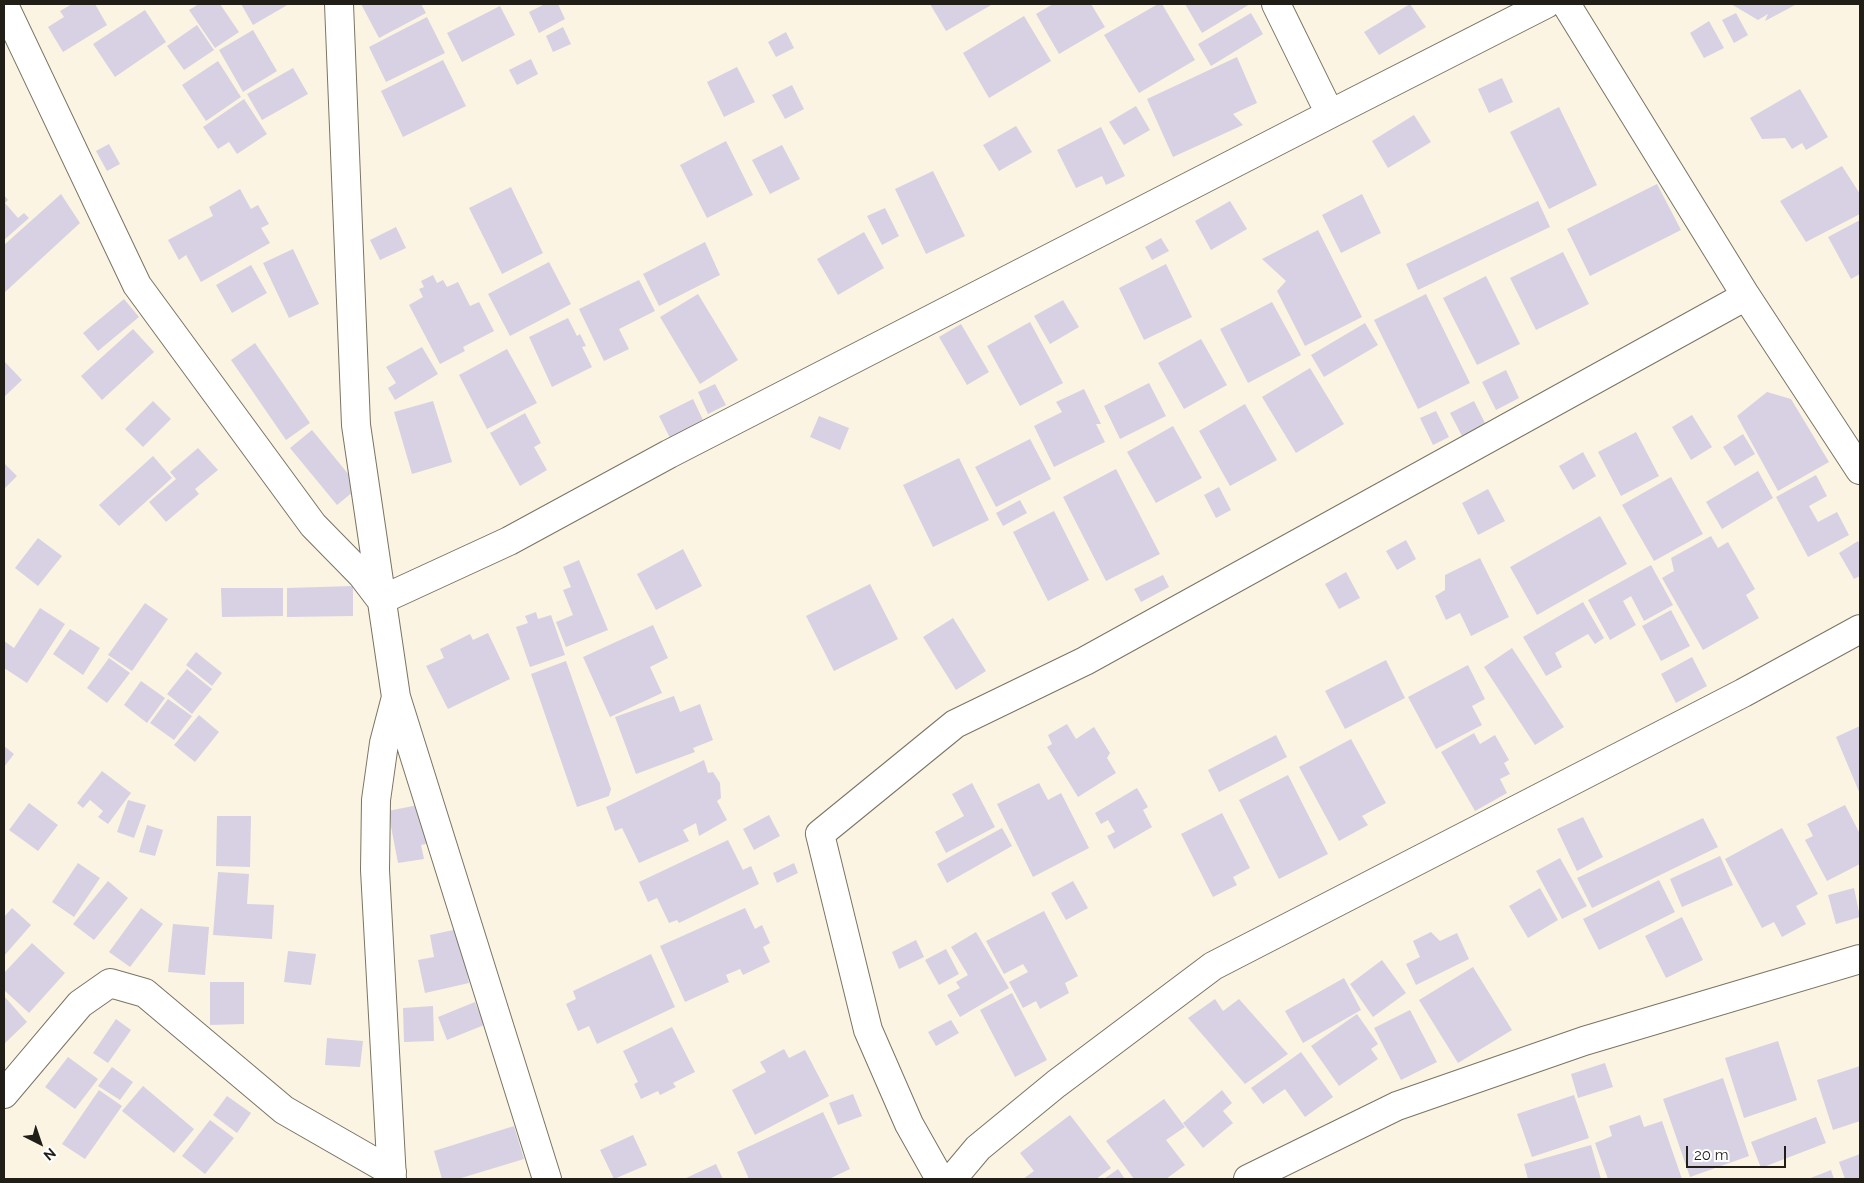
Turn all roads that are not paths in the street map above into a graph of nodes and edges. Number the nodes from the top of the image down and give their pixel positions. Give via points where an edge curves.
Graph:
1 (340, 4) edge
2 (1276, 4) edge
3 (1546, 4) edge
4 (1566, 4) edge
5 (4, 5) edge
6 (10, 36) edge
7 (1330, 114) junction
8 (1746, 296) junction
9 (1860, 470) edge
10 (381, 600) junction
11 (1860, 629) edge
12 (396, 697) junction
13 (1860, 960) edge
14 (4, 1094) edge
15 (392, 1176) edge
16 (547, 1179) edge
17 (940, 1179) edge
18 (952, 1179) edge
19 (1248, 1179) edge

1 - 10 street via 356,425
2 - 7 street
3 - 7 street
4 - 8 street
5 - 6 street
6 - 10 street via 137,285 312,525 362,575
7 - 10 street via 678,450 509,541
8 - 9 street
8 - 17 street via 1085,661 954,724 820,834 868,1030 909,1124
10 - 12 street
11 - 18 street via 1743,694 1213,966 1056,1084 978,1148
12 - 15 street via 384,742 376,800 375,870
12 - 16 street
13 - 19 street via 1584,1041 1396,1106
14 - 15 street via 80,1004 110,983 145,993 284,1110

